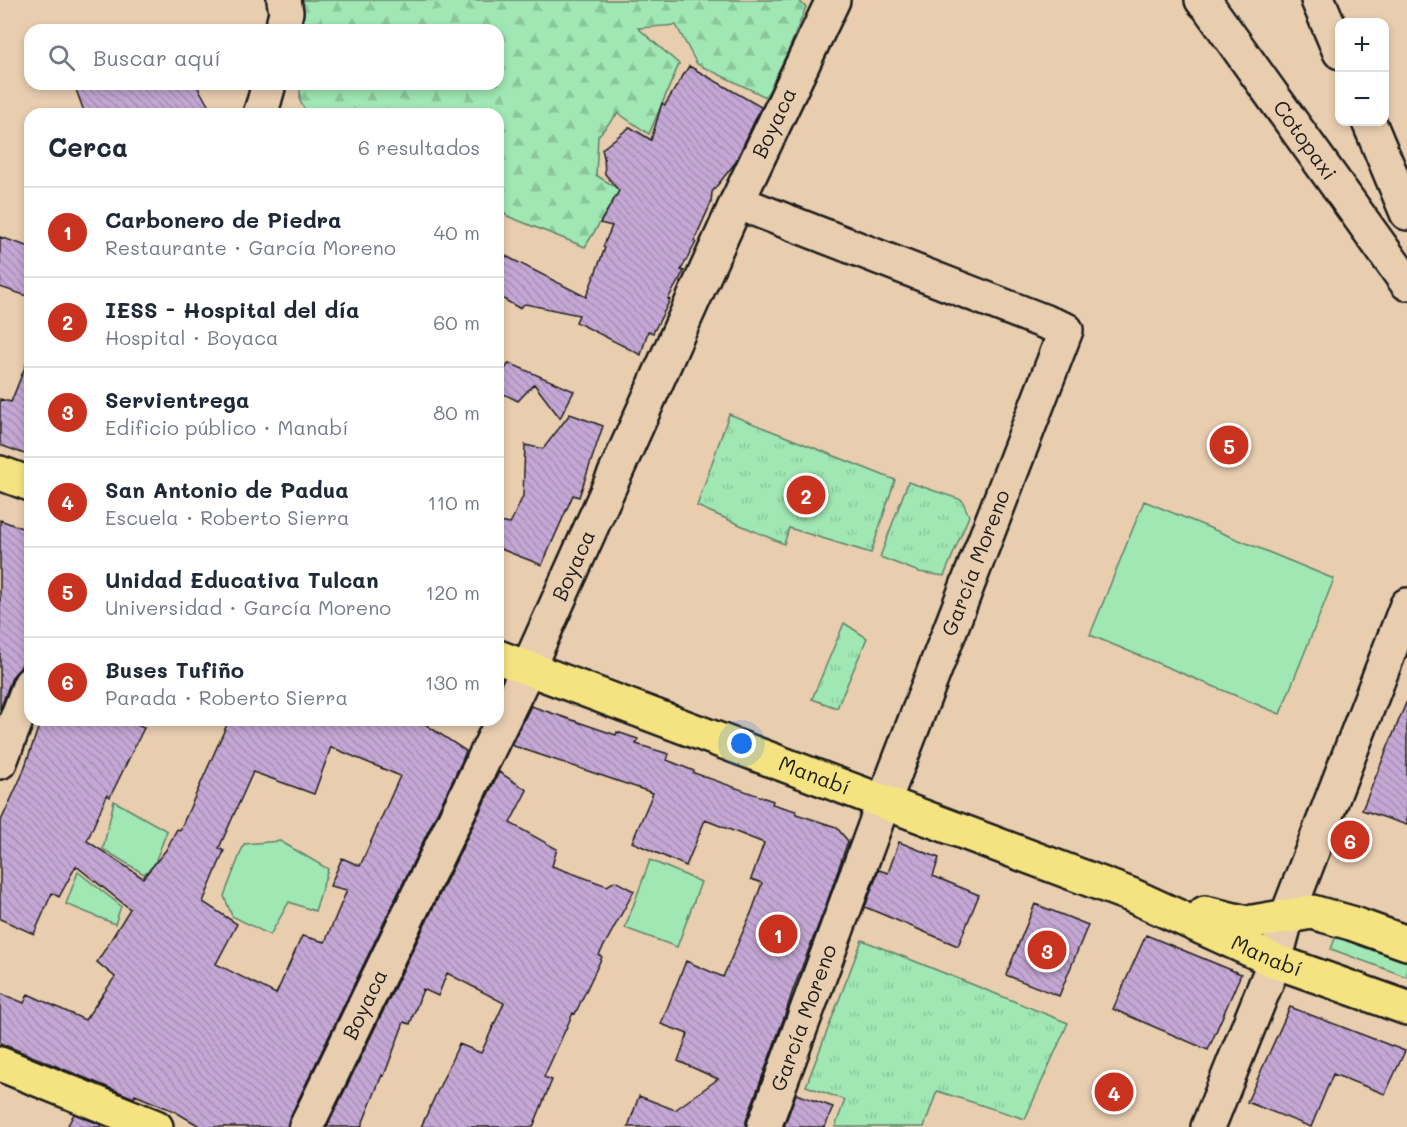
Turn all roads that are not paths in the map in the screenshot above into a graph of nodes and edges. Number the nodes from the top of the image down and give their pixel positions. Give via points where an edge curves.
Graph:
1 (284, 0) edge
2 (833, 0) edge
3 (1202, 0) edge
4 (1318, 0) edge
5 (283, 24) edge
6 (1335, 40) edge
7 (267, 90) edge
8 (262, 108) edge
9 (1371, 126) edge
10 (737, 202) junction
11 (1407, 213) edge
12 (1407, 283) edge
13 (0, 473) edge
14 (24, 482) edge
15 (1407, 605) edge
16 (513, 663) edge
17 (504, 683) edge
18 (24, 700) edge
19 (485, 726) edge
20 (0, 762) edge
21 (884, 801) junction
22 (1131, 895) junction
23 (1287, 916) junction
24 (1407, 943) edge
25 (1275, 961) junction
26 (1407, 1008) edge
27 (0, 1064) edge
28 (156, 1127) edge
29 (306, 1127) edge
30 (764, 1127) edge
31 (1208, 1127) edge

1 - 5 street
2 - 10 street, Boyaca
3 - 12 street, Cotopaxi
4 - 6 street
7 - 8 street
9 - 11 street
10 - 16 street, Boyaca
10 - 21 street, García Moreno via 1065,330
13 - 14 main road
15 - 23 street
16 - 17 street, Boyaca
16 - 21 main road, Manabí
18 - 20 street
19 - 29 street, Boyaca
21 - 22 main road, Manabí
21 - 30 street, García Moreno
22 - 23 main road, Manabí via 1247,923
22 - 25 main road, Manabí
23 - 24 main road, Manabí via 1312,912
23 - 25 street
25 - 26 main road, Manabí
25 - 31 street
27 - 28 main road

